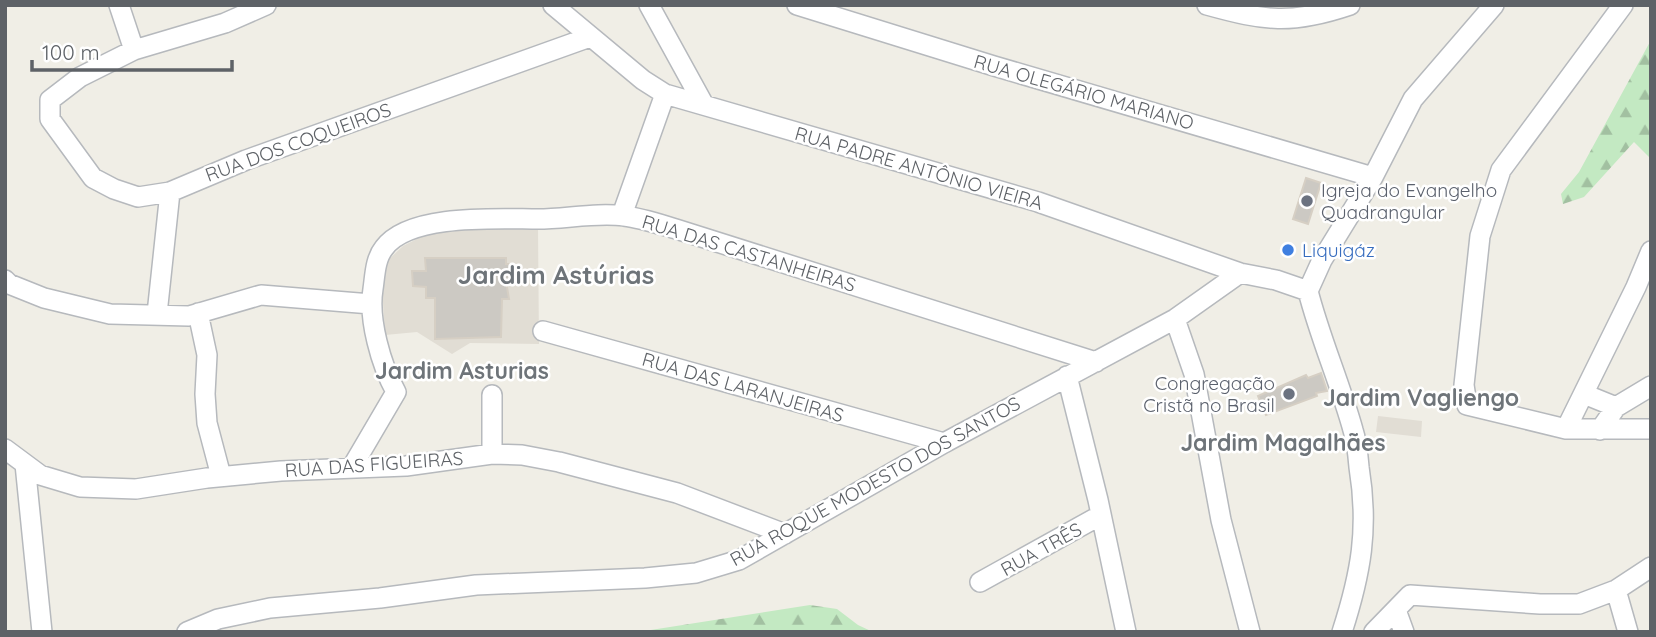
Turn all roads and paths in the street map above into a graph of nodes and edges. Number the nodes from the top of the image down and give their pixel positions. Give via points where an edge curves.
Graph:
1 (119, 5) edge
2 (266, 5) edge
3 (553, 5) edge
4 (649, 5) edge
5 (797, 5) edge
6 (1350, 5) edge
7 (1494, 5) edge
8 (1623, 5) edge
9 (1214, 6) edge
10 (590, 37) junction
11 (134, 50) junction
12 (665, 93) junction
13 (704, 105) junction
14 (1373, 177) junction
15 (170, 192) junction
16 (622, 215) junction
17 (1651, 251) edge
18 (1240, 273) junction
19 (5, 280) edge
20 (1308, 291) junction
21 (371, 303) junction
22 (198, 313) junction
23 (157, 314) junction
24 (1175, 319) junction
25 (542, 331) dead end
26 (1096, 362) junction
27 (1067, 376) junction
28 (1651, 386) edge
29 (1584, 394) junction
30 (492, 395) dead end
31 (1616, 407) junction
32 (1566, 429) junction
33 (1651, 429) edge
34 (1600, 430) junction
35 (944, 443) junction
36 (5, 449) edge
37 (492, 454) junction
38 (25, 464) junction
39 (352, 467) junction
40 (221, 476) junction
41 (1101, 515) junction
42 (785, 534) junction
43 (1651, 567) edge
44 (980, 582) dead end
45 (1616, 590) junction
46 (1396, 610) junction
47 (42, 632) edge
48 (187, 632) edge
49 (1126, 632) edge
50 (1251, 632) edge
51 (1342, 632) edge
52 (1374, 632) edge
53 (1404, 632) edge
54 (1628, 632) edge

1 - 11 street
2 - 11 street via 225,23
3 - 10 street, RUA PADRE ANTÔNIO VIEIRA
4 - 13 street
5 - 14 street, RUA OLEGÁRIO MARIANO
6 - 9 street via 1286,20 1262,19
7 - 14 street via 1413,99
8 - 32 street via 1501,170 1480,236 1464,385 1467,405
10 - 12 street, RUA PADRE ANTÔNIO VIEIRA
10 - 15 street, RUA DOS COQUEIROS via 246,160
11 - 15 street, RUA DOS COQUEIROS via 80,77 50,100 50,119 93,177 138,197
12 - 13 street, RUA PADRE ANTÔNIO VIEIRA
12 - 16 street
13 - 18 street, RUA PADRE ANTÔNIO VIEIRA via 1038,202
14 - 20 street
15 - 23 street
16 - 21 street, RUA DAS CASTANHEIRAS via 480,217 429,224 394,238 384,248 377,262
16 - 26 street, RUA DAS CASTANHEIRAS
17 - 29 street
18 - 20 street, RUA PADRE ANTÔNIO VIEIRA
18 - 24 street, RUA ROQUE MODESTO DOS SANTOS
19 - 23 street via 44,298 110,314
20 - 51 street via 1354,433 1362,480 1362,553
21 - 22 street via 261,295
21 - 39 street, RUA DAS CASTANHEIRAS via 385,372 396,392
22 - 23 street
22 - 40 street via 208,355 207,423
24 - 26 street, RUA ROQUE MODESTO DOS SANTOS
24 - 50 street via 1194,374 1221,520
25 - 35 street, RUA DAS LARANJEIRAS
26 - 27 street, RUA ROQUE MODESTO DOS SANTOS
27 - 35 street, RUA ROQUE MODESTO DOS SANTOS
27 - 41 street
28 - 31 street
29 - 31 street
29 - 32 street
30 - 37 street
31 - 34 street
32 - 34 street
33 - 34 street
35 - 42 street, RUA ROQUE MODESTO DOS SANTOS
36 - 38 street, RUA DAS FIGUEIRAS
37 - 39 street, RUA DAS FIGUEIRAS via 406,466
37 - 42 street, RUA DAS FIGUEIRAS via 559,461 677,493
38 - 40 street, RUA DAS FIGUEIRAS via 40,475 80,487 136,489
38 - 47 street
39 - 40 street, RUA DAS FIGUEIRAS
41 - 44 street, RUA TRÊS
41 - 49 street
42 - 48 street, RUA ROQUE MODESTO DOS SANTOS via 738,560 696,573 476,585 270,608 218,619
43 - 45 street
45 - 46 street via 1579,604 1410,595
45 - 54 street
46 - 52 street
46 - 53 street

